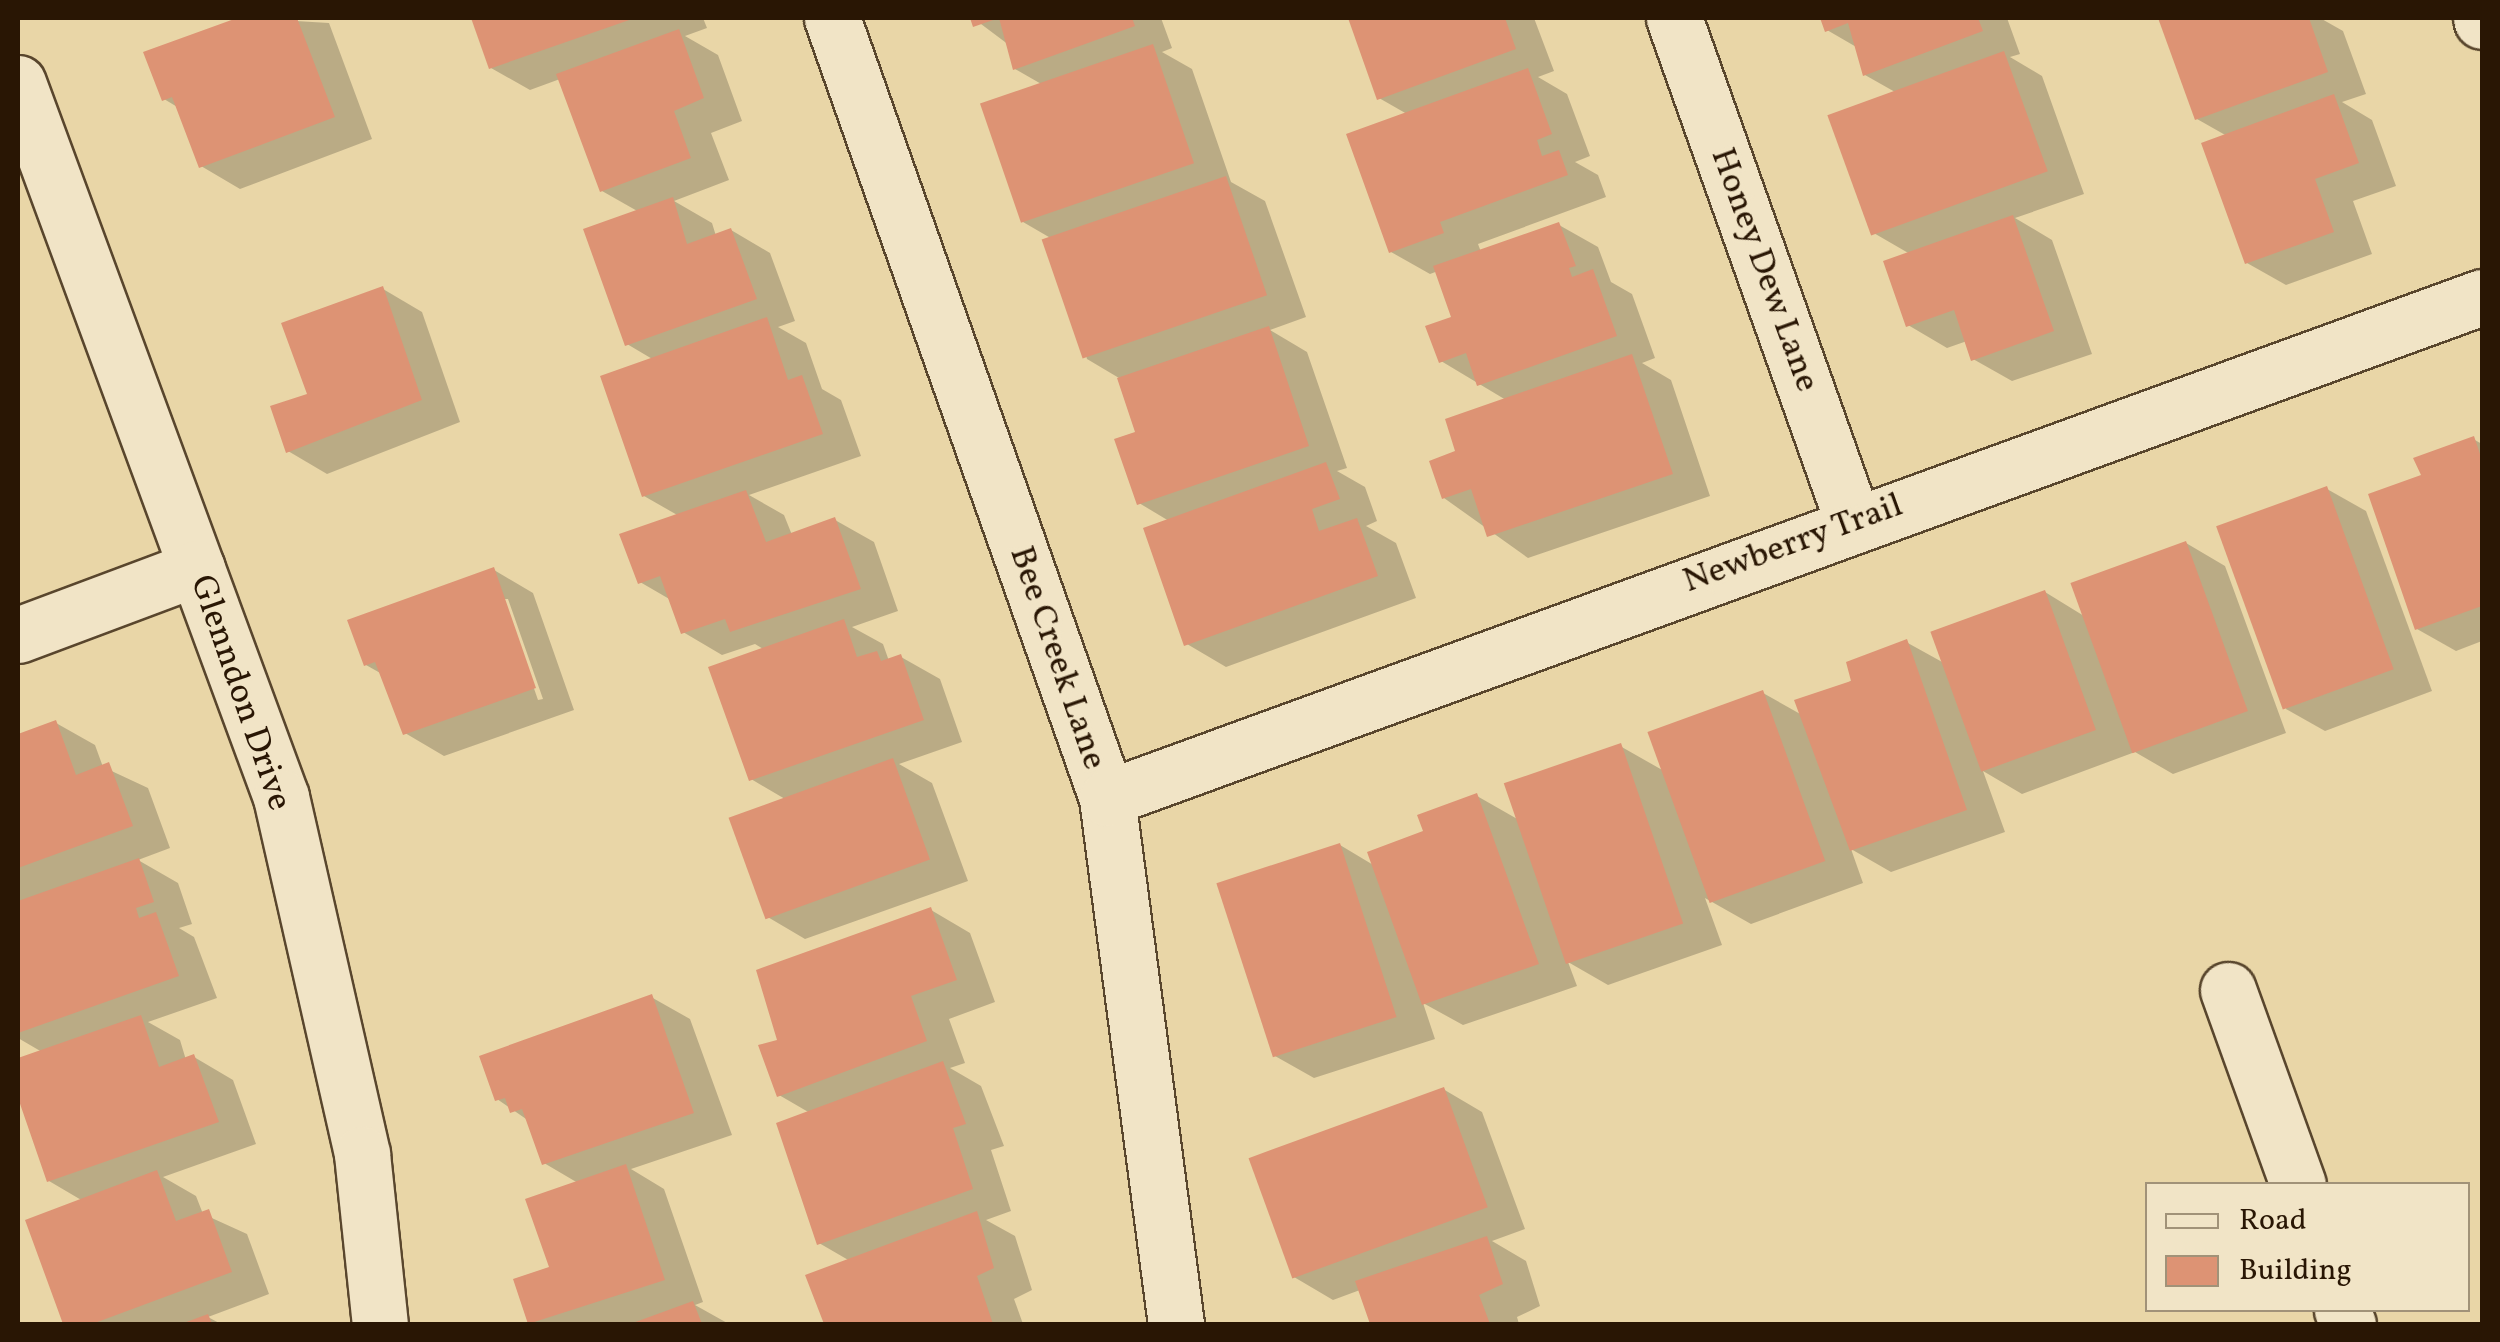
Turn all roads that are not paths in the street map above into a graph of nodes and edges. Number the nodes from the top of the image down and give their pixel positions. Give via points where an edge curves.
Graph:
1 (832, 18) edge
2 (1674, 18) edge
3 (18, 83) edge
4 (2482, 296) edge
5 (1853, 522) junction
6 (196, 568) junction
7 (18, 635) edge
8 (1106, 798) junction
9 (2228, 990) dead end
10 (2297, 1182) edge
11 (380, 1324) edge
12 (1176, 1324) edge

1 - 8 street, Bee Creek Lane
2 - 5 street, Honey Dew Lane
3 - 6 street, Glenndon Drive
4 - 5 street, Newberry Trail
5 - 8 street, Newberry Trail
6 - 7 street
6 - 11 street, Glenndon Drive via 281,797 362,1154
8 - 12 street, Bee Creek Lane
9 - 10 street

